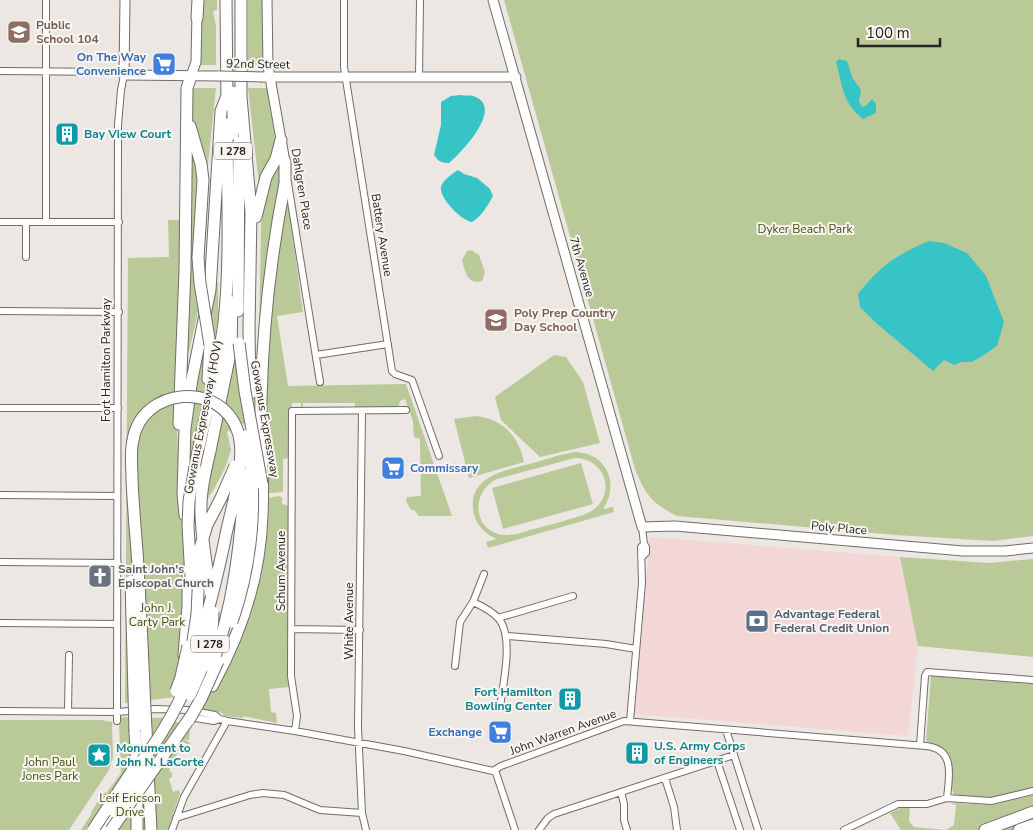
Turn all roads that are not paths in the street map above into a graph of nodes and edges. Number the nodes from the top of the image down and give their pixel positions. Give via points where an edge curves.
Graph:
1 (46, 0) edge
2 (125, 0) edge
3 (197, 0) edge
4 (226, 0) edge
5 (233, 0) edge
6 (241, 0) edge
7 (267, 0) edge
8 (344, 0) edge
9 (420, 0) edge
10 (493, 0) edge
11 (197, 18) joint
12 (0, 71) edge
13 (46, 71) junction
14 (124, 75) junction
15 (196, 76) junction
16 (266, 77) junction
17 (346, 77) junction
18 (419, 77) junction
19 (516, 78) junction
20 (241, 91) junction
21 (227, 96) junction
22 (187, 112) junction
23 (280, 140) junction
24 (285, 162) junction
25 (0, 222) edge
26 (26, 222) junction
27 (46, 222) junction
28 (119, 222) junction
29 (251, 251) junction
30 (26, 257) dead end
31 (0, 311) edge
32 (119, 312) junction
33 (388, 344) junction
34 (316, 355) junction
35 (320, 382) dead end
36 (250, 396) dead end
37 (0, 408) edge
38 (118, 408) junction
39 (406, 410) dead end
40 (362, 411) junction
41 (203, 425) junction
42 (439, 456) dead end
43 (183, 473) junction
44 (262, 484) junction
45 (0, 496) edge
46 (117, 496) junction
47 (134, 512) junction
48 (642, 527) junction
49 (129, 529) junction
50 (1033, 548) edge
51 (0, 562) edge
52 (118, 563) junction
53 (484, 574) dead end
54 (573, 596) dead end
55 (473, 602) junction
56 (498, 618) junction
57 (0, 623) edge
58 (117, 624) junction
59 (292, 629) junction
60 (360, 630) junction
61 (507, 636) junction
62 (636, 649) junction
63 (69, 655) dead end
64 (455, 666) dead end
65 (211, 668) dead end
66 (1033, 680) edge
67 (500, 707) dead end
68 (176, 708) junction
69 (0, 711) edge
70 (68, 711) junction
71 (117, 712) junction
72 (189, 720) junction
73 (117, 721) dead end
74 (227, 721) junction
75 (630, 721) junction
76 (726, 730) junction
77 (141, 731) junction
78 (296, 731) junction
79 (360, 743) junction
80 (920, 745) junction
81 (734, 755) junction
82 (717, 761) junction
83 (136, 768) junction
84 (493, 771) junction
85 (664, 778) junction
86 (1033, 791) edge
87 (620, 792) junction
88 (947, 798) junction
89 (1033, 812) edge
90 (362, 813) junction
91 (176, 818) junction
92 (1033, 825) edge
93 (94, 830) edge
94 (102, 830) edge
95 (111, 830) edge
96 (137, 830) edge
97 (151, 830) edge
98 (172, 830) edge
99 (366, 830) edge
100 (515, 830) edge
101 (539, 830) edge
102 (626, 830) edge
103 (633, 830) edge
104 (677, 830) edge
105 (740, 830) edge
106 (758, 830) edge
107 (844, 830) edge
108 (986, 830) edge
109 (1019, 830) edge

1 - 13 street
2 - 14 main road, Fort Hamilton Parkway
3 - 11 highway
4 - 21 highway, I 278
5 - 94 highway, Gowanus Expressway (HOV) / I 278, bridge via 231,349 202,484 201,505 213,612 210,648 187,700
6 - 20 highway, Gowanus Expressway / I 278
7 - 16 main road, Dahlgren Place
8 - 17 street, Battery Avenue
9 - 18 street
10 - 19 main road, 7th Avenue
11 - 15 main road
12 - 13 street, 92nd Street
13 - 14 street, 92nd Street via 116,72
13 - 27 street
14 - 15 main road, 92nd Street
14 - 28 street, Fort Hamilton Parkway via 118,125
15 - 16 main road, 92nd Street, bridge
15 - 22 highway via 187,88
16 - 17 main road, 92nd Street
16 - 23 main road, Dahlgren Place
17 - 18 main road, 92nd Street
17 - 33 street, Battery Avenue
18 - 19 main road, 92nd Street
19 - 48 main road, 7th Avenue
20 - 29 highway, Gowanus Expressway / I 278
20 - 44 highway, Gowanus Expressway / I 278, bridge via 239,343
21 - 41 highway, I 278 via 225,308
21 - 43 highway, I 278 via 221,111 210,290 190,388
22 - 41 highway, bridge via 203,180 198,258 210,345
22 - 43 highway via 179,427
23 - 24 main road, Dahlgren Place
23 - 29 highway via 276,159 261,192
24 - 34 street, Dahlgren Place
24 - 44 highway, bridge via 269,288 261,396
25 - 26 street
26 - 27 street
26 - 30 street
27 - 28 street
28 - 32 street, Fort Hamilton Parkway
29 - 36 highway, Gowanus Expressway / I 278
31 - 32 street
32 - 38 street, Fort Hamilton Parkway
33 - 34 street
33 - 42 street, Battery Avenue via 392,371 412,380
34 - 35 street, Dahlgren Place
37 - 38 street
38 - 46 street, Fort Hamilton Parkway
39 - 40 street
40 - 59 street, Schum Avenue via 292,411
40 - 60 street, White Avenue
41 - 83 highway, I 278, bridge via 189,501 192,605 188,652 177,689
43 - 68 highway, I 278, bridge via 187,628
44 - 72 highway, Gowanus Expressway / I 278, bridge via 260,544 245,609 222,668
45 - 46 street
46 - 52 street, Fort Hamilton Parkway
47 - 68 highway, bridge via 136,440 148,415 162,404 185,398 204,402 221,411 235,432 237,458 206,525 200,548 197,614 191,654
47 - 77 highway, bridge
47 - 83 highway, bridge via 132,445 145,414 165,400 185,395 205,398 223,409 236,428 241,448 235,496 214,588 188,682 170,720
48 - 50 main road, Poly Place via 675,526 963,550
48 - 62 street, 7th Avenue via 644,543 641,547 642,583
49 - 65 highway, bridge via 128,446 138,416 158,398 178,392 199,393 222,403 241,429 245,474 234,580 224,629
49 - 72 highway, bridge via 125,447 136,414 152,399 177,389 199,389 223,400 239,418 248,442 252,509 248,559 233,620 215,669
49 - 77 highway, bridge
51 - 52 street
52 - 58 street, Fort Hamilton Parkway
53 - 55 street
54 - 56 street
55 - 56 street
55 - 64 street via 460,622
56 - 61 street
57 - 58 street
58 - 71 street, Fort Hamilton Parkway
59 - 60 street
59 - 78 street, Schum Avenue via 291,676
60 - 79 street, White Avenue
61 - 62 street
61 - 67 street
62 - 75 street, 7th Avenue
63 - 70 street
66 - 80 street via 927,672
68 - 71 street
68 - 74 street via 215,715
68 - 93 highway, I 278, bridge
69 - 70 street
70 - 71 street
71 - 73 street, Fort Hamilton Parkway
72 - 95 highway, Gowanus Expressway / I 278, bridge
74 - 78 street
74 - 91 street via 184,797
75 - 76 street, John Warren Avenue
75 - 84 street, John Warren Avenue
76 - 80 street, John Warren Avenue
76 - 81 street
77 - 96 highway
77 - 97 highway
78 - 79 street
79 - 84 street
79 - 90 street, White Avenue
80 - 88 street, John Warren Avenue via 936,748 947,760
81 - 82 street
81 - 106 street
82 - 85 street
82 - 105 street
83 - 93 highway, I 278, bridge
84 - 100 street
85 - 87 street
85 - 104 street via 674,807
86 - 88 street via 991,801
87 - 101 street via 554,814
87 - 102 street
88 - 107 street via 927,804 898,804
89 - 108 highway
90 - 91 street via 320,810 284,795 263,793
90 - 99 street, White Avenue
91 - 98 street
92 - 109 highway
102 - 103 street

